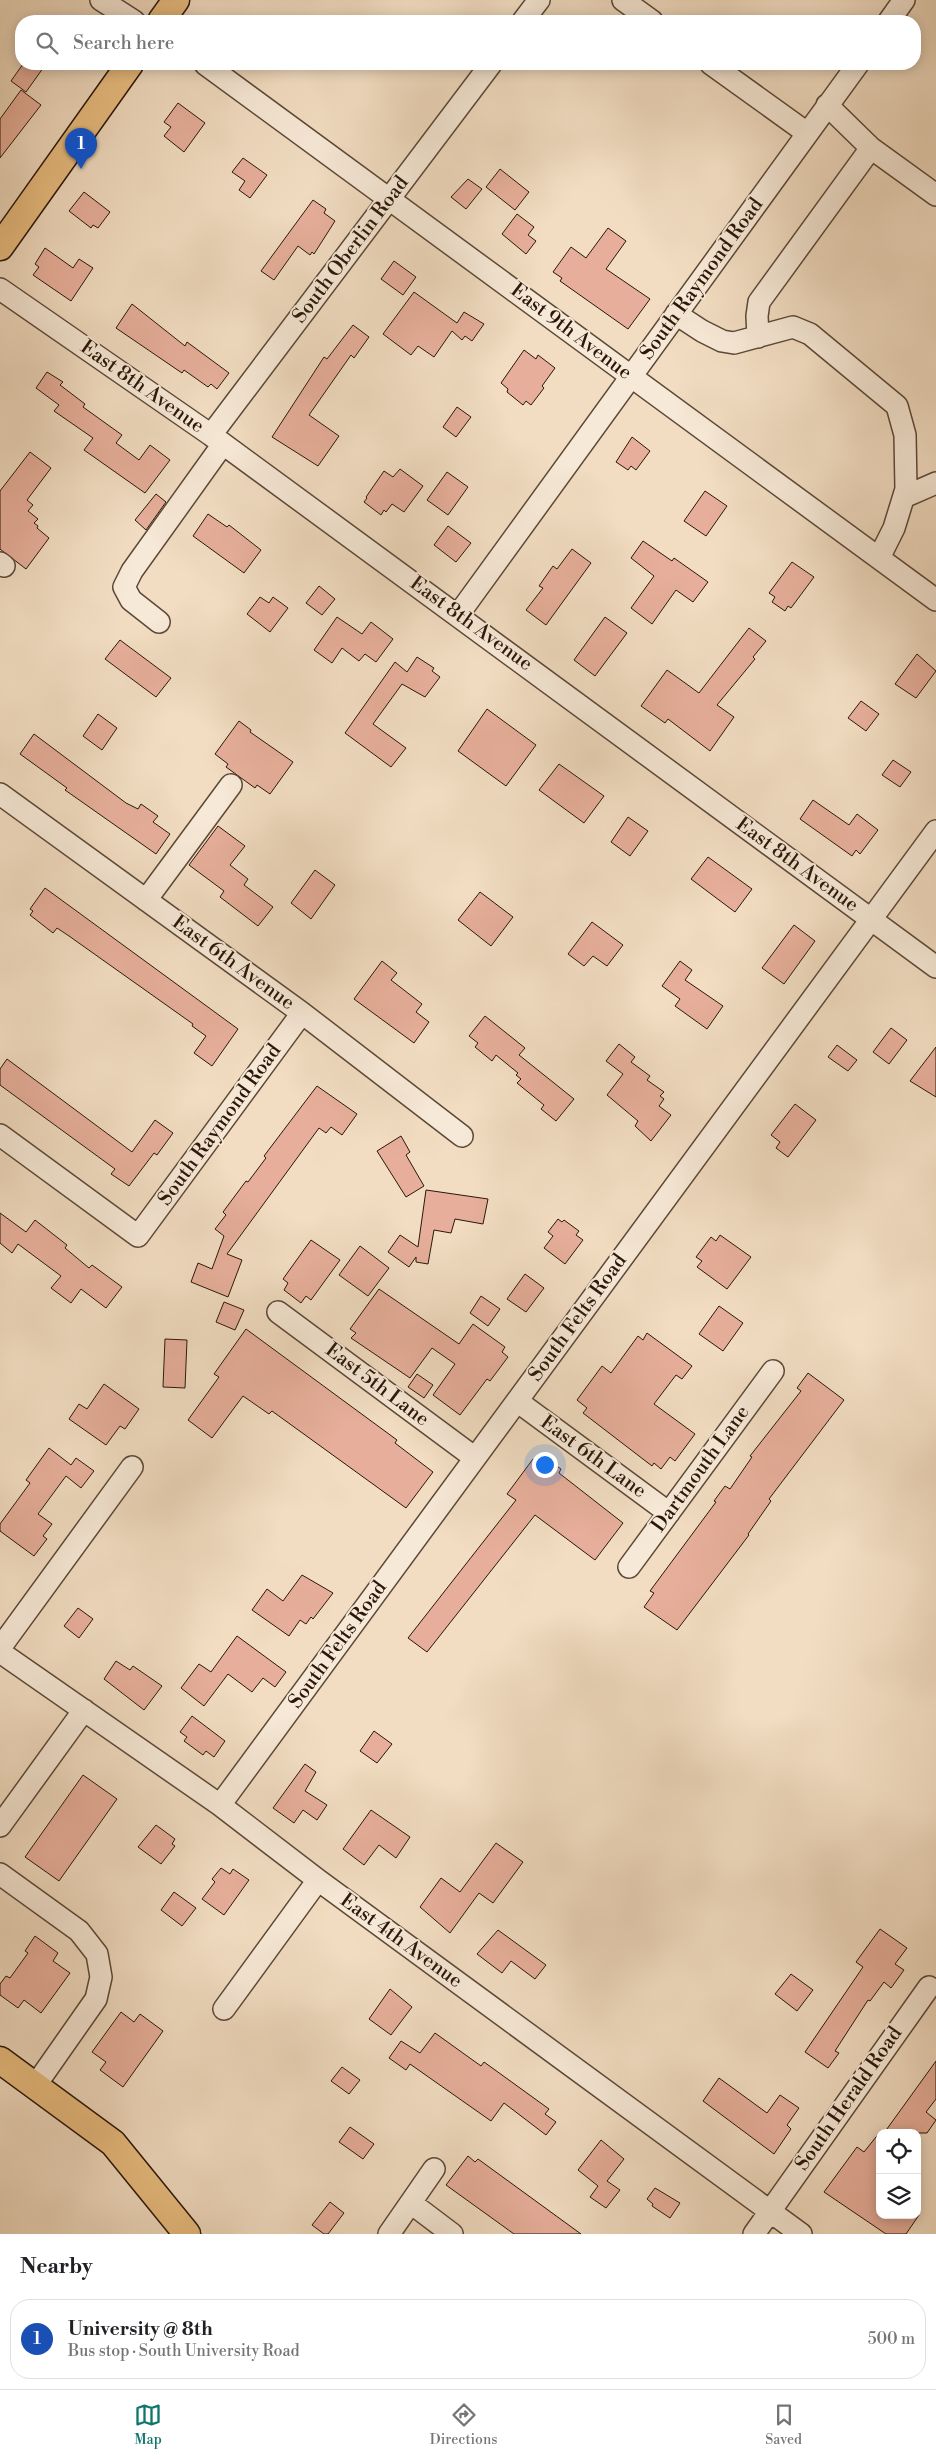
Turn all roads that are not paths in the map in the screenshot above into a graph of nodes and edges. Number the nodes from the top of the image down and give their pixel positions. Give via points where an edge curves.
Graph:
1 (101, 0) edge
2 (176, 0) edge
3 (539, 0) edge
4 (622, 0) edge
5 (904, 0) edge
6 (125, 15) edge
7 (165, 15) edge
8 (528, 15) edge
9 (643, 15) edge
10 (893, 15) edge
11 (126, 70) edge
12 (214, 70) edge
13 (486, 70) edge
14 (719, 70) edge
15 (853, 70) edge
16 (827, 105) junction
17 (807, 133) junction
18 (871, 148) junction
19 (936, 195) edge
20 (390, 198) junction
21 (0, 246) edge
22 (0, 289) edge
23 (676, 314) junction
24 (758, 337) junction
25 (631, 377) junction
26 (217, 440) junction
27 (936, 483) edge
28 (904, 497) junction
29 (879, 558) junction
30 (936, 600) edge
31 (458, 615) junction
32 (159, 622) dead end
33 (231, 785) dead end
34 (0, 794) edge
35 (936, 831) edge
36 (146, 900) junction
37 (871, 919) junction
38 (936, 967) edge
39 (302, 1013) junction
40 (0, 1135) edge
41 (462, 1136) dead end
42 (278, 1312) dead end
43 (773, 1371) dead end
44 (517, 1401) junction
45 (475, 1458) junction
46 (132, 1467) dead end
47 (669, 1513) junction
48 (628, 1567) dead end
49 (0, 1648) edge
50 (0, 1652) edge
51 (84, 1710) junction
52 (220, 1805) junction
53 (0, 1826) edge
54 (0, 1874) edge
55 (318, 1880) junction
56 (929, 1987) dead end
57 (224, 2009) dead end
58 (0, 2060) edge
59 (35, 2086) junction
60 (434, 2170) dead end
61 (411, 2203) junction
62 (770, 2212) junction
63 (187, 2234) edge
64 (389, 2234) edge
65 (452, 2234) edge
66 (754, 2234) edge
67 (801, 2234) edge

1 - 6 street
2 - 7 main road
3 - 8 street
4 - 9 street
5 - 10 street
11 - 21 main road
12 - 20 street, East 9th Avenue
13 - 20 street, South Oberlin Road
14 - 17 street
15 - 16 street, South Raymond Road
16 - 17 street, South Raymond Road
16 - 18 street
17 - 23 street, South Raymond Road
18 - 19 street
18 - 24 street via 759,302
20 - 25 street, East 9th Avenue
20 - 26 street, South Oberlin Road
22 - 26 street, East 8th Avenue
23 - 24 street via 722,341 734,343
23 - 25 street, South Raymond Road
24 - 28 street via 793,327 810,334 897,406 904,435
25 - 29 street, East 9th Avenue
25 - 31 street, South Raymond Road
26 - 31 street, East 8th Avenue
26 - 32 street, South Oberlin Road via 124,587 130,600
27 - 28 street
28 - 29 street via 894,528
29 - 30 street, East 9th Avenue
31 - 37 street, East 8th Avenue
33 - 36 street
34 - 36 street, East 6th Avenue
35 - 37 street, South Felts Road
36 - 39 street, East 6th Avenue
37 - 38 street, East 8th Avenue
37 - 44 street, South Felts Road
39 - 40 street, South Raymond Road via 138,1236
39 - 41 street, East 6th Avenue
42 - 45 street, East 5th Lane
43 - 47 street, Dartmouth Lane
44 - 45 street, South Felts Road
44 - 47 street, East 6th Lane
45 - 52 street, South Felts Road
46 - 49 street
47 - 48 street, Dartmouth Lane
50 - 51 street, East 4th Avenue
51 - 52 street, East 4th Avenue
51 - 53 street
52 - 55 street, East 4th Avenue
54 - 59 street via 79,1930 97,1954 101,1976 96,1998
55 - 57 street
55 - 62 street, East 4th Avenue
56 - 62 street, South Herald Road
58 - 59 main road
59 - 63 main road via 112,2143
60 - 61 street
61 - 64 street
61 - 65 street
62 - 66 street, South Herald Road
62 - 67 street, East 4th Avenue

